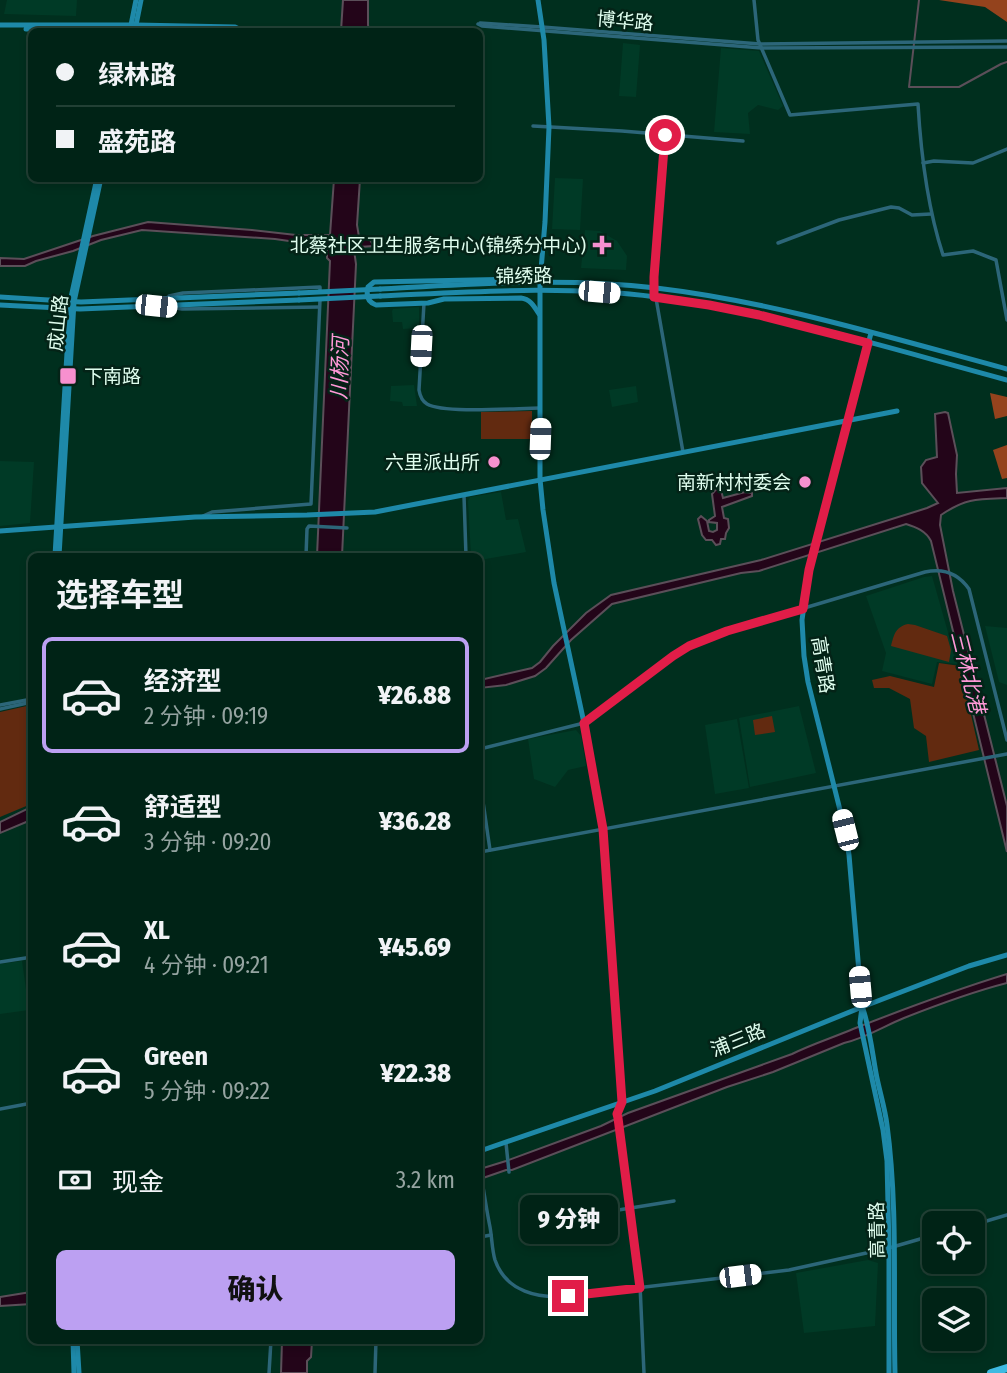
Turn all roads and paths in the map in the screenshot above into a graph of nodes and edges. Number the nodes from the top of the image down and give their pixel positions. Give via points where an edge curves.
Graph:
1 (138, 0) edge
2 (538, 0) edge
3 (754, 0) edge
4 (0, 26) edge
5 (133, 28) edge
6 (237, 28) edge
7 (542, 29) junction
8 (1007, 41) edge
9 (761, 46) junction
10 (1007, 47) edge
11 (533, 126) dead end
12 (549, 127) junction
13 (665, 135) junction
14 (743, 141) dead end
15 (1007, 149) edge
16 (923, 163) junction
17 (98, 182) edge
18 (931, 214) junction
19 (778, 243) dead end
20 (540, 282) junction
21 (529, 283) junction
22 (654, 287) junction
23 (540, 290) junction
24 (380, 293) junction
25 (654, 297) junction
26 (0, 298) edge
27 (156, 302) junction
28 (424, 303) junction
29 (0, 305) edge
30 (72, 305) junction
31 (319, 307) junction
32 (540, 317) junction
33 (1007, 320) edge
34 (871, 332) junction
35 (868, 343) junction
36 (1007, 369) edge
37 (1007, 380) edge
38 (541, 408) junction
39 (897, 411) dead end
40 (848, 421) junction
41 (683, 452) junction
42 (540, 479) junction
43 (463, 494) junction
44 (201, 517) junction
45 (59, 527) junction
46 (347, 528) dead end
47 (0, 531) edge
48 (57, 553) edge
49 (306, 553) edge
50 (466, 553) edge
51 (803, 609) junction
52 (28, 701) edge
53 (0, 707) edge
54 (584, 723) junction
55 (1007, 740) edge
56 (483, 747) edge
57 (1007, 754) edge
58 (834, 786) junction
59 (483, 800) edge
60 (603, 829) junction
61 (491, 850) junction
62 (483, 851) edge
63 (1007, 955) edge
64 (28, 958) edge
65 (0, 962) edge
66 (862, 1007) junction
67 (863, 1021) junction
68 (622, 1102) junction
69 (28, 1104) edge
70 (0, 1109) edge
71 (506, 1143) junction
72 (483, 1151) edge
73 (509, 1172) dead end
74 (483, 1188) edge
75 (674, 1201) dead end
76 (630, 1208) junction
77 (1007, 1215) edge
78 (569, 1218) dead end
79 (985, 1221) edge
80 (491, 1235) junction
81 (483, 1236) edge
82 (922, 1239) edge
83 (892, 1248) junction
84 (640, 1288) junction
85 (75, 1344) edge
86 (271, 1344) edge
87 (376, 1344) edge
88 (1007, 1368) edge
89 (77, 1373) edge
90 (269, 1373) edge
91 (375, 1373) edge
92 (645, 1373) edge
93 (889, 1373) edge
94 (895, 1373) edge
95 (991, 1373) edge

1 - 5 main road
2 - 7 main road
3 - 9 street
4 - 5 main road
5 - 6 main road
7 - 7 street, 博华路 via 483,23 478,24 482,26
7 - 9 street, 博华路
7 - 12 main road
8 - 9 street, 博华路
9 - 10 street, 博华路
9 - 16 street via 790,115 918,104
11 - 12 street
12 - 13 street
12 - 20 main road
13 - 14 street
13 - 22 street
15 - 16 street via 973,163
16 - 18 street
17 - 30 main road, 成山路
18 - 19 street via 912,215 891,207
18 - 33 street via 943,255 973,251 996,260
20 - 21 main road, 锦绣路
20 - 22 main road, 锦绣路
20 - 23 main road
21 - 24 main road, 锦绣路
21 - 28 main road, 锦绣路 via 519,279 374,282 367,291 376,305
22 - 25 street
22 - 34 main road, 锦绣路 via 763,305
23 - 24 main road, 锦绣路
23 - 25 main road, 锦绣路
23 - 32 main road
24 - 27 main road, 锦绣路, bridge
25 - 35 main road, 锦绣路 via 759,315
25 - 41 street
26 - 30 main road, 锦绣路
27 - 30 main road, 锦绣路
27 - 31 street via 182,309
27 - 31 street via 183,293 320,287
28 - 32 main road, 锦绣路 via 521,298 531,302
28 - 38 street via 419,390 425,403 463,409
29 - 30 main road, 锦绣路
30 - 45 main road, 成山路
31 - 44 street via 312,505 212,512
32 - 38 main road
34 - 35 main road, 高青路
34 - 36 main road, 锦绣路
35 - 37 main road, 锦绣路
35 - 40 main road, 高青路
38 - 42 main road
39 - 40 main road
40 - 41 main road
40 - 51 main road, 高青路
41 - 42 main road
42 - 43 main road
42 - 54 main road via 547,540
43 - 44 main road via 361,513
43 - 50 street
44 - 45 main road
45 - 47 main road
45 - 48 main road, 成山路
46 - 49 street via 309,526
51 - 54 street via 689,646
51 - 55 street via 925,572 951,573 964,582 971,595
51 - 58 main road, 高青路 via 806,668
52 - 53 street
54 - 56 street
54 - 60 main road
57 - 58 street
58 - 60 street
58 - 66 main road, 高青路 via 849,855
59 - 61 street
60 - 61 street
60 - 68 main road
61 - 62 street
63 - 66 main road, 浦三路
64 - 65 street
66 - 67 main road, 高青路
66 - 68 main road, 浦三路
67 - 83 main road, 高青路 via 863,1041 884,1139
67 - 83 main road, 高青路 via 888,1131
68 - 71 main road, 浦三路
68 - 76 street via 617,1114
69 - 70 street
71 - 72 main road, 浦三路
71 - 73 street
74 - 80 street
75 - 76 street
76 - 78 street
76 - 84 street
77 - 79 street
80 - 81 street
80 - 84 street via 496,1260 518,1289 551,1297
82 - 83 street
83 - 84 street via 789,1270
83 - 93 main road, 高青路
83 - 94 main road, 高青路
84 - 92 street
85 - 89 main road
86 - 90 street
87 - 91 street
88 - 95 highway

